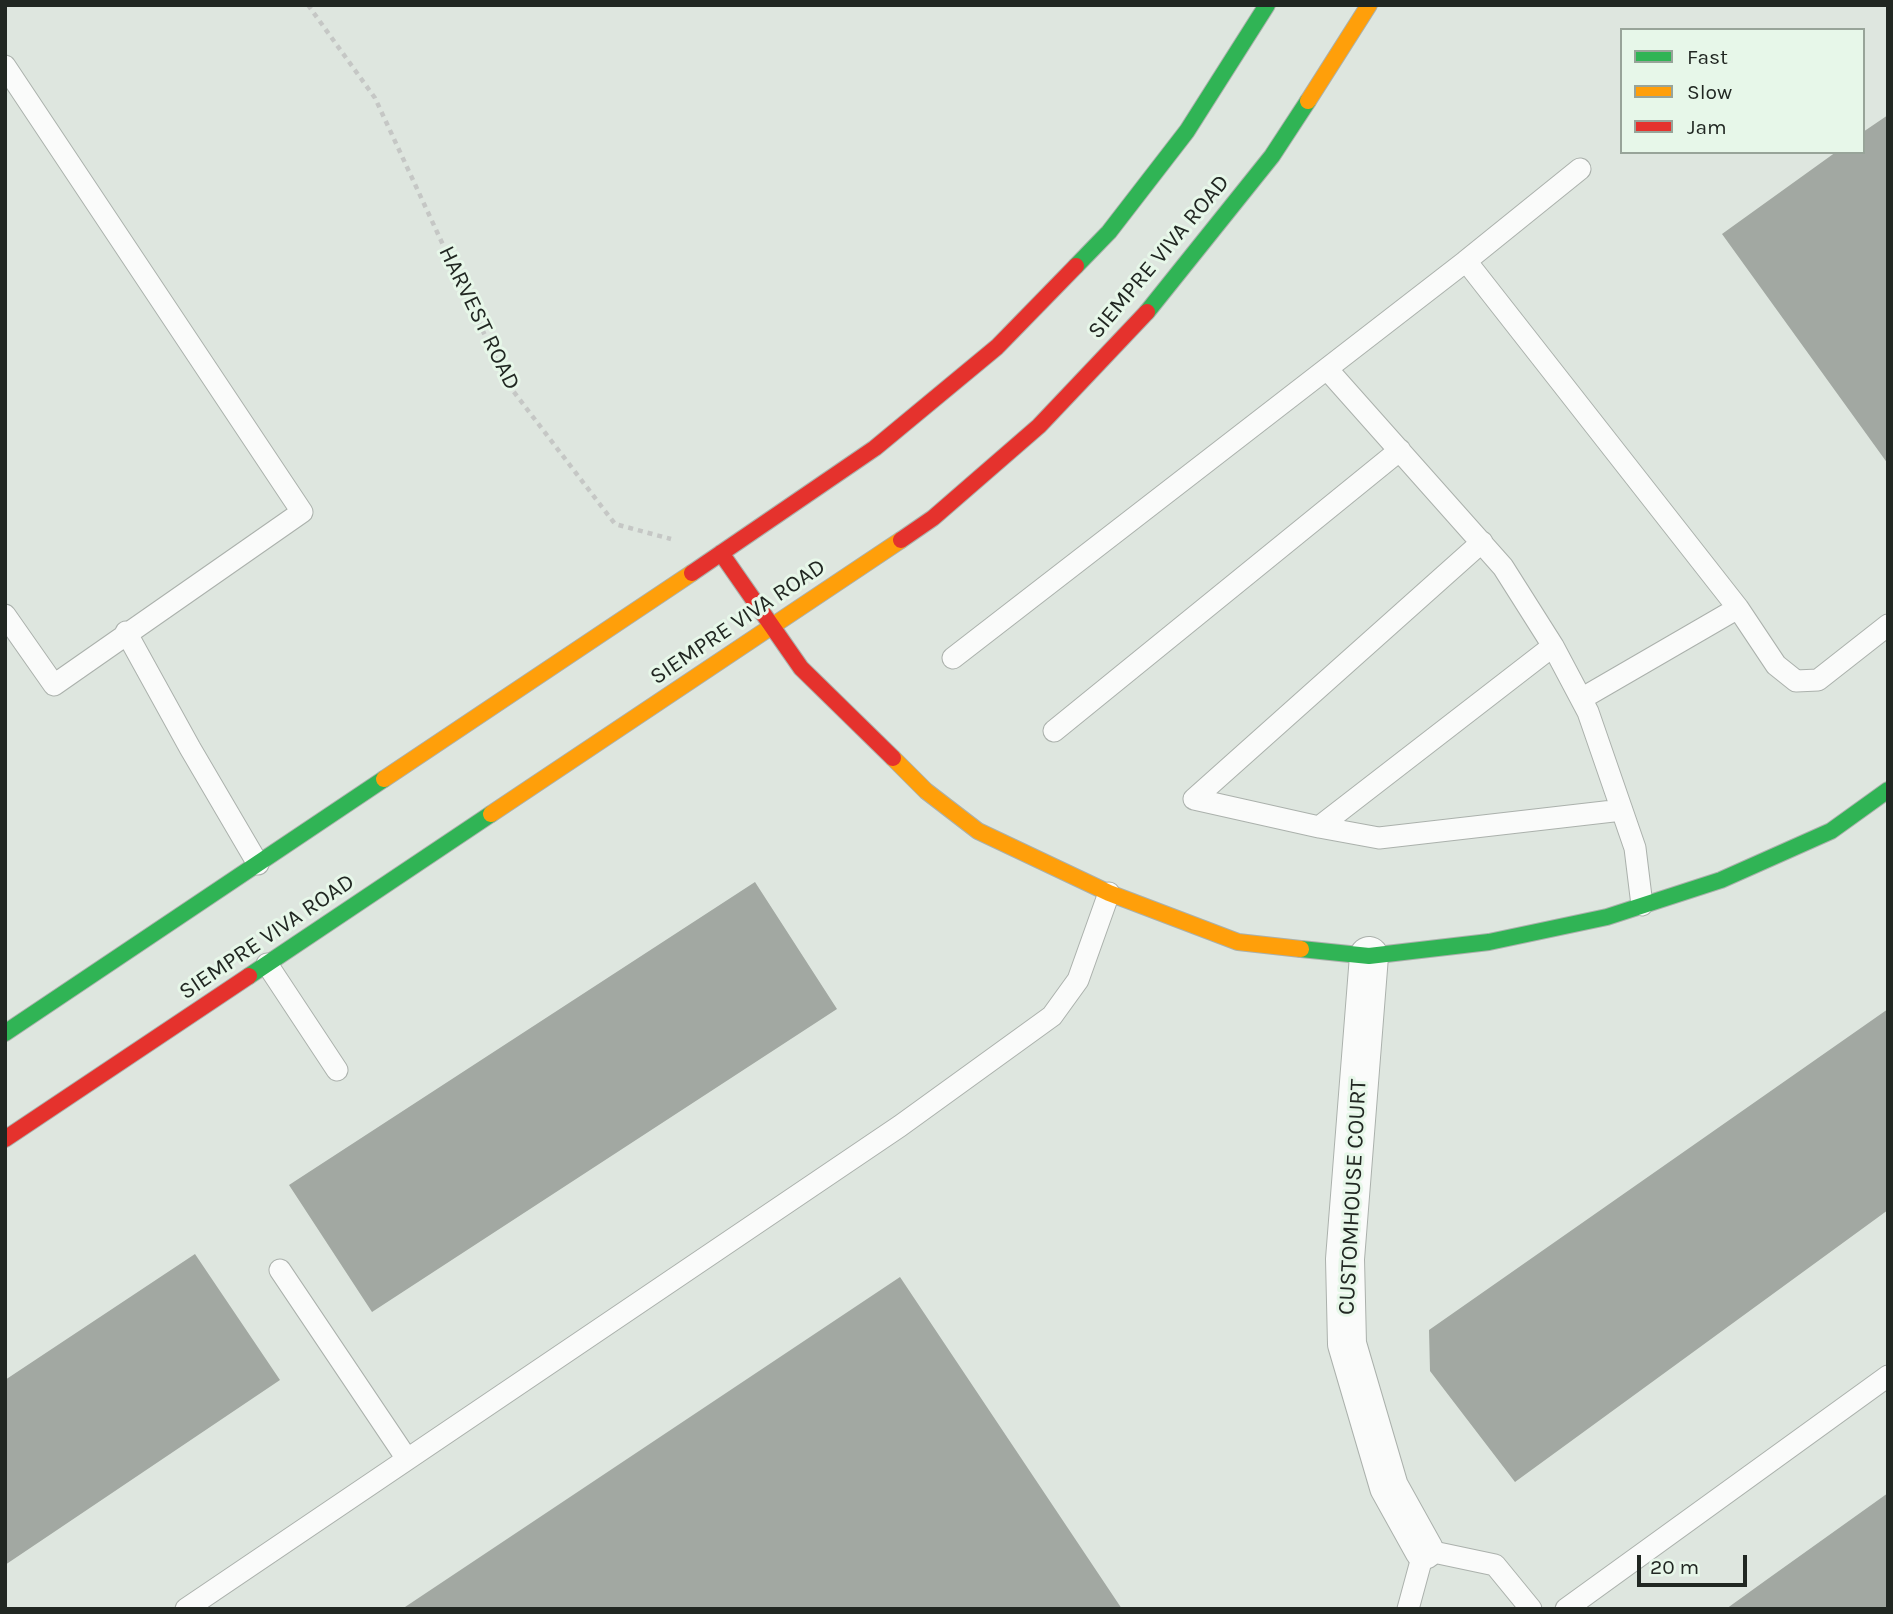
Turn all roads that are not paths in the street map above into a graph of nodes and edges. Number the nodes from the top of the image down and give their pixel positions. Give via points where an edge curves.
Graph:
1 (1267, 5) edge
2 (1369, 5) edge
3 (5, 66) edge
4 (1580, 169) dead end
5 (1466, 261) junction
6 (1327, 369) junction
7 (1400, 450) junction
8 (1482, 542) junction
9 (722, 554) junction
10 (1738, 608) junction
11 (5, 615) edge
12 (1888, 625) edge
13 (772, 627) junction
14 (126, 632) junction
15 (1553, 646) junction
16 (953, 658) dead end
17 (1581, 699) junction
18 (1054, 731) dead end
19 (1888, 790) edge
20 (1622, 810) junction
21 (1319, 827) junction
22 (258, 864) junction
23 (1108, 893) junction
24 (1642, 905) junction
25 (1369, 956) junction
26 (267, 964) junction
27 (5, 1033) edge
28 (337, 1070) dead end
29 (5, 1139) edge
30 (280, 1269) dead end
31 (1888, 1376) edge
32 (407, 1459) junction
33 (1424, 1550) junction
34 (186, 1609) edge
35 (1408, 1609) edge
36 (1531, 1609) edge
37 (1566, 1609) edge

1 - 9 main road via 1187,131 1109,232 1006,338 875,448
2 - 13 main road, SIEMPRE VIVA ROAD via 1272,156 1152,307 1039,426 933,518
3 - 14 lane via 302,512
4 - 5 lane
5 - 6 lane
5 - 10 lane
6 - 7 lane
6 - 16 lane
7 - 8 lane
7 - 18 lane
8 - 15 lane
8 - 21 lane via 1194,799
9 - 13 main road
9 - 22 main road
10 - 12 lane via 1776,665 1796,681 1818,680
10 - 17 lane
11 - 14 lane via 54,685
13 - 23 main road via 801,668 926,791 978,831
13 - 26 main road, SIEMPRE VIVA ROAD
14 - 22 lane
15 - 17 lane
15 - 21 lane
17 - 20 lane
19 - 24 main road via 1831,831 1721,880
20 - 21 lane via 1379,838
20 - 24 lane via 1635,848
22 - 27 main road
23 - 25 main road via 1238,942
23 - 32 lane via 1078,980 1052,1016 900,1126
24 - 25 main road via 1489,942
25 - 33 street, CUSTOMHOUSE COURT via 1345,1259 1347,1344 1389,1487
26 - 28 lane
26 - 29 main road, SIEMPRE VIVA ROAD
30 - 32 lane
31 - 37 lane
32 - 34 lane
33 - 35 lane
33 - 36 lane via 1495,1564

